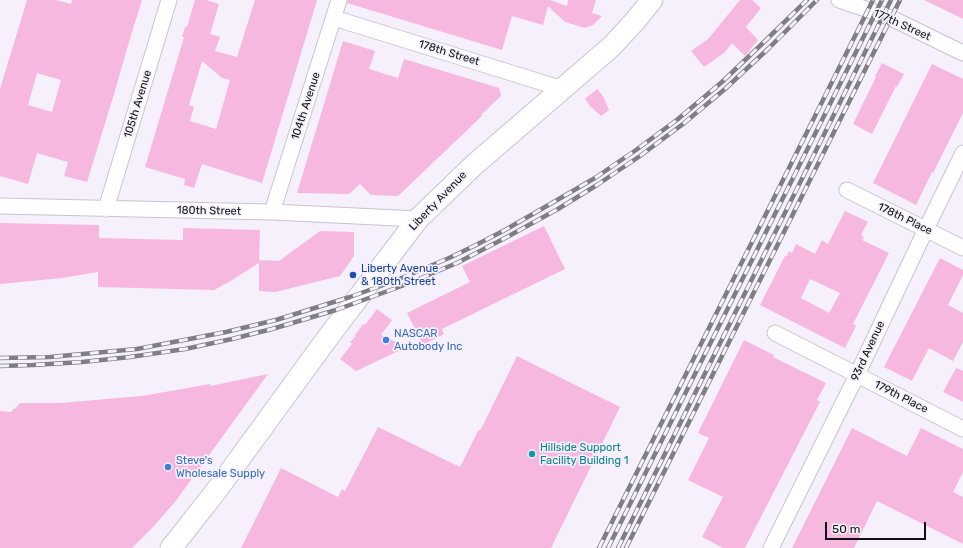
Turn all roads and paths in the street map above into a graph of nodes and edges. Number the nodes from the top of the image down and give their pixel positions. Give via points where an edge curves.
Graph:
1 (169, 0) edge
2 (339, 0) edge
3 (652, 0) edge
4 (839, 0) edge
5 (334, 18) junction
6 (963, 53) edge
7 (563, 88) junction
8 (963, 153) edge
9 (847, 190) dead end
10 (0, 206) edge
11 (106, 209) junction
12 (272, 212) junction
13 (418, 218) junction
14 (926, 229) junction
15 (963, 248) edge
16 (775, 333) dead end
17 (857, 375) junction
18 (963, 429) edge
19 (171, 548) edge
20 (771, 548) edge

1 - 11 street, 105th Avenue
2 - 5 street, 104th Avenue
3 - 7 main road, Liberty Avenue via 612,46
4 - 6 street, 177th Street via 889,18
5 - 7 street, 178th Street
5 - 12 street, 104th Avenue
7 - 13 main road, Liberty Avenue via 474,165
8 - 14 street, 93rd Avenue
9 - 14 street, 178th Place
10 - 11 street, 180th Street
11 - 12 street, 180th Street
12 - 13 street, 180th Street
13 - 19 main road, Liberty Avenue
14 - 15 street, 178th Place
14 - 17 street, 93rd Avenue
16 - 17 street, 179th Place
17 - 18 street, 179th Place
17 - 20 street, 93rd Avenue

